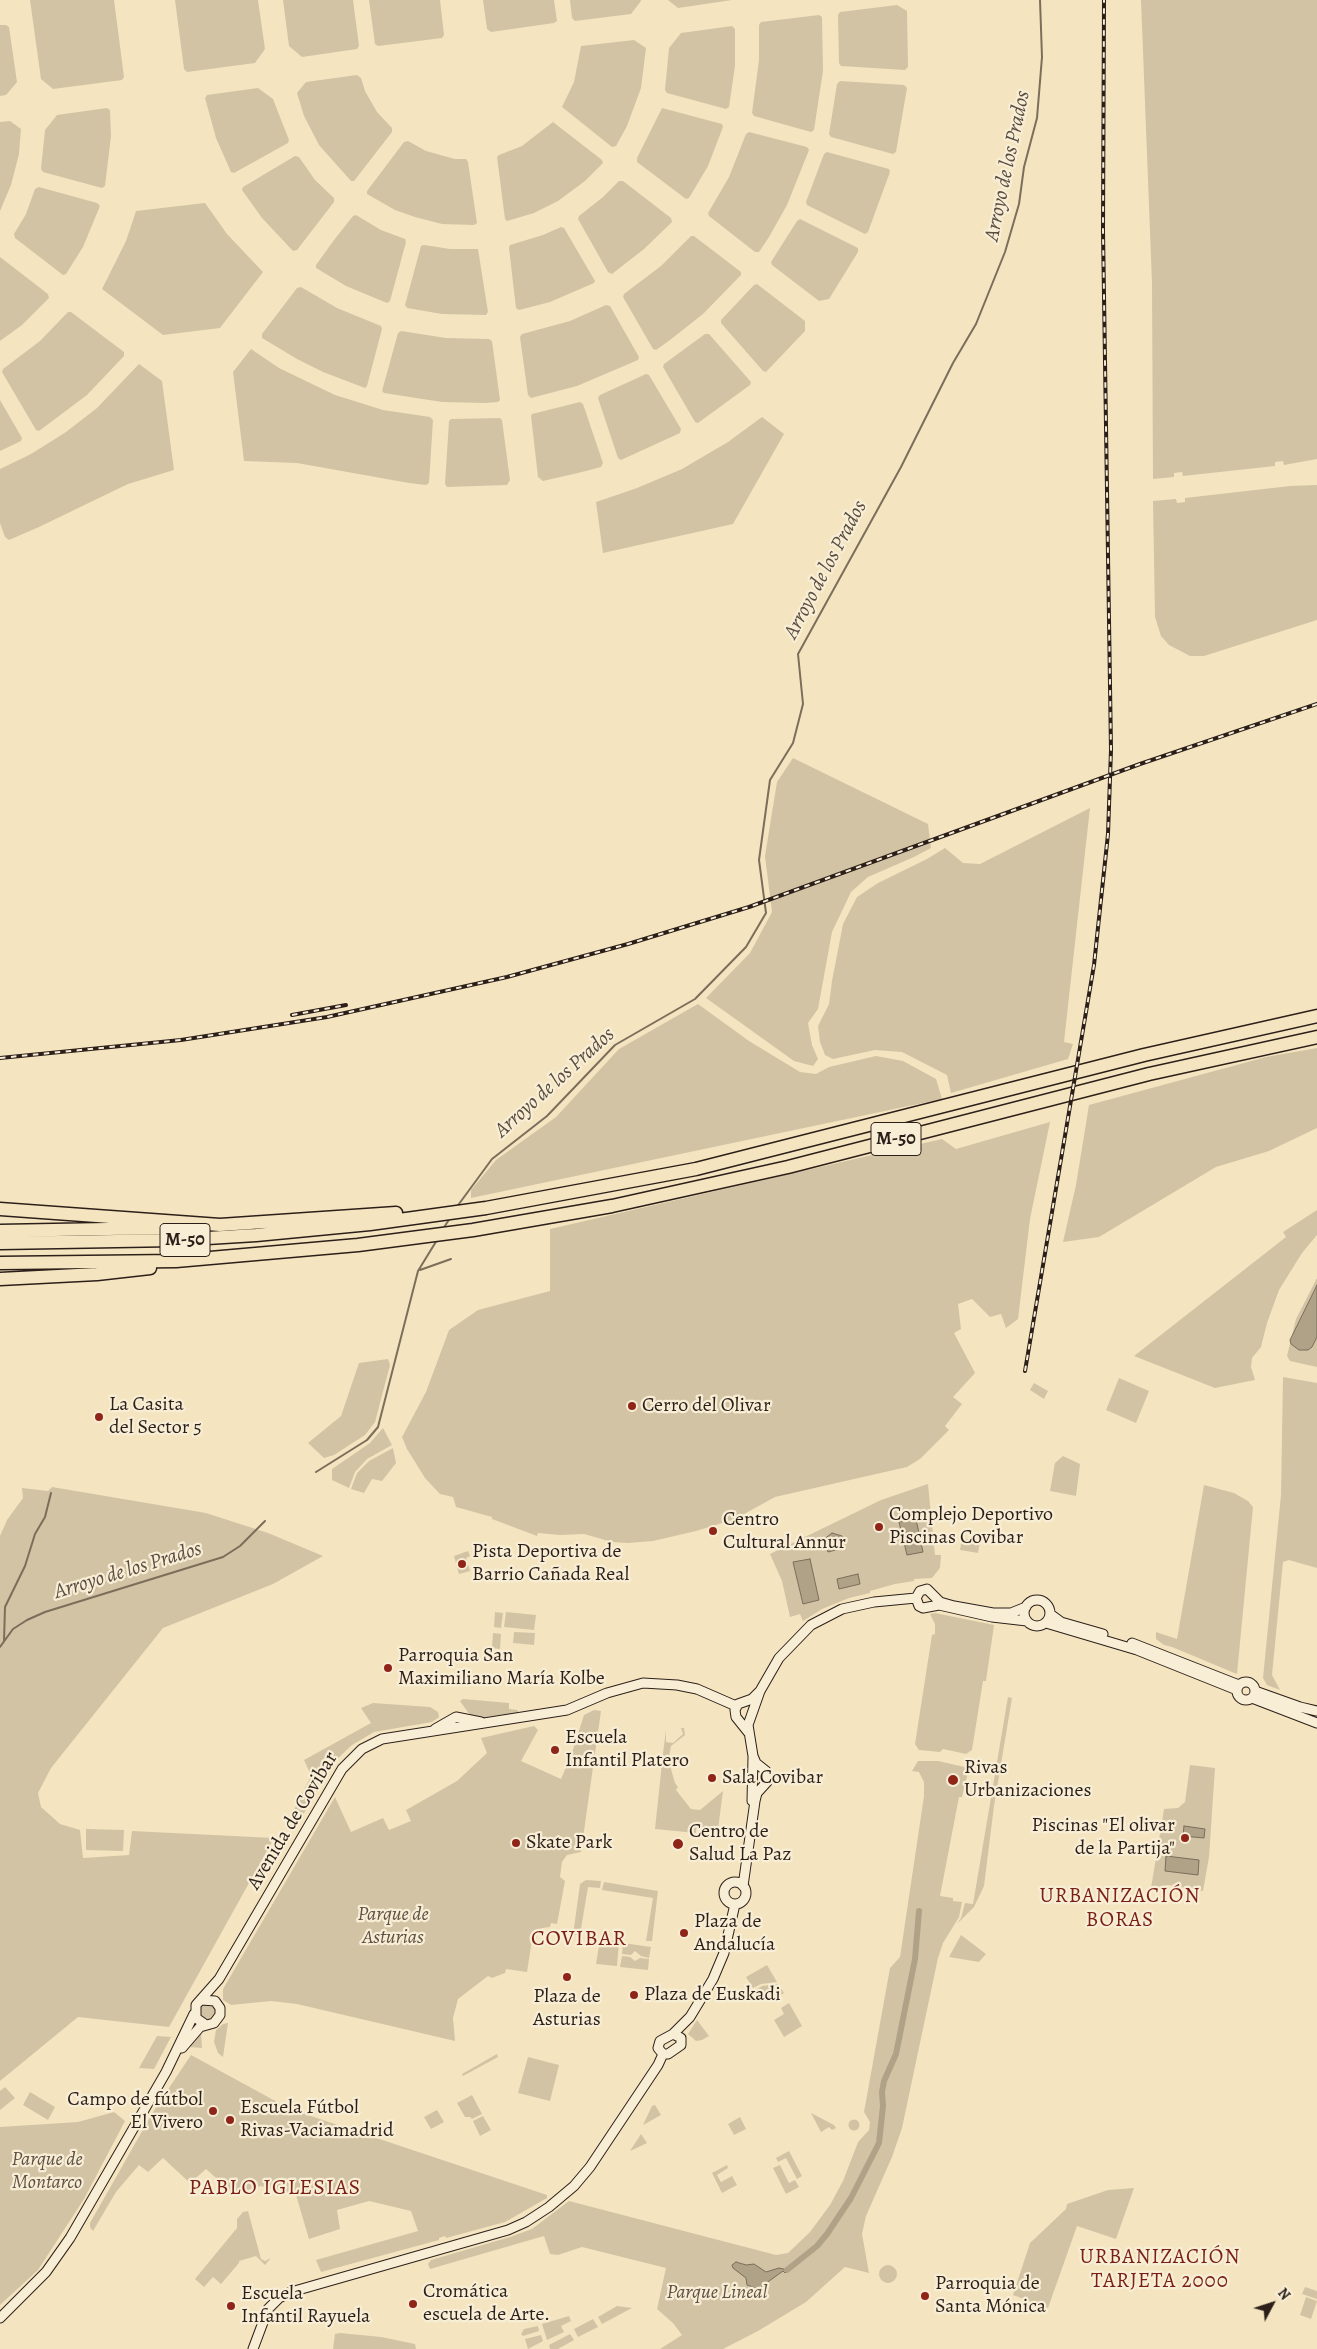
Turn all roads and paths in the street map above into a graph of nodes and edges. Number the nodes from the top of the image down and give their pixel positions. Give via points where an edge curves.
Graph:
1 (1317, 1016) edge
2 (1317, 1036) edge
3 (0, 1210) edge
4 (373, 1219) junction
5 (220, 1225) junction
6 (0, 1231) edge
7 (0, 1243) edge
8 (176, 1261) junction
9 (0, 1263) edge
10 (0, 1279) edge
11 (916, 1598) junction
12 (933, 1601) junction
13 (1026, 1607) junction
14 (1048, 1618) junction
15 (1027, 1621) junction
16 (1238, 1687) junction
17 (760, 1691) junction
18 (1253, 1694) junction
19 (745, 1702) junction
20 (736, 1706) junction
21 (1317, 1711) edge
22 (751, 1714) junction
23 (739, 1719) junction
24 (484, 1723) junction
25 (1317, 1723) edge
26 (433, 1730) junction
27 (748, 1732) junction
28 (753, 1756) junction
29 (762, 1769) junction
30 (753, 1777) junction
31 (763, 1785) junction
32 (753, 1809) junction
33 (745, 1863) junction
34 (733, 1882) junction
35 (743, 1886) junction
36 (733, 1904) junction
37 (220, 1979) junction
38 (202, 2000) junction
39 (214, 2001) junction
40 (194, 2014) junction
41 (206, 2025) junction
42 (677, 2036) junction
43 (663, 2054) junction
44 (175, 2055) junction
45 (0, 2318) edge
46 (253, 2349) edge

1 - 4 highway, M-50 via 1144,1054 696,1168 486,1208
2 - 8 highway, M-50 via 1149,1074 788,1167 612,1206 473,1230 358,1245
3 - 5 highway
4 - 5 highway
4 - 7 highway, M-50 via 175,1240
5 - 6 highway
8 - 9 highway, M-50
8 - 10 highway via 97,1274
11 - 12 street via 921,1607
11 - 12 street via 920,1591 931,1591
11 - 17 street via 858,1604 826,1616 811,1625 786,1649
12 - 13 street via 993,1613 1011,1613
12 - 15 street via 992,1618
13 - 14 street via 1030,1602 1039,1600 1047,1605
13 - 15 street
14 - 15 street via 1034,1626
14 - 16 street
16 - 18 street via 1241,1698 1247,1700
16 - 18 street via 1244,1681 1250,1682
17 - 19 street
17 - 22 street
18 - 21 street
18 - 25 street
19 - 20 street
19 - 22 street via 750,1705
20 - 23 street via 735,1713
20 - 24 street, Avenida de Covibar via 697,1689 643,1683 607,1693 567,1710
22 - 23 street
22 - 27 street
23 - 27 street
24 - 26 street, Avenida de Covibar
24 - 26 street, Avenida de Covibar via 456,1717
26 - 37 street, Avenida de Covibar via 372,1743 357,1752 342,1769
27 - 28 street
28 - 29 street
28 - 30 street
29 - 30 street via 758,1769
29 - 31 street via 769,1777
30 - 31 street via 757,1785
30 - 32 street
31 - 32 street
32 - 33 street
33 - 34 street
33 - 35 street
34 - 35 street
34 - 36 street via 723,1892 726,1901
35 - 36 street via 745,1898
36 - 42 street via 732,1920 719,1966
37 - 38 street, Avenida de Covibar
37 - 39 street, Avenida de Covibar
38 - 39 street
38 - 40 street via 196,2005
39 - 41 street via 220,2008 220,2015 214,2023
40 - 41 street
40 - 44 street
41 - 44 street via 191,2035
42 - 43 street via 681,2046
42 - 43 street via 660,2041 658,2048
43 - 46 street via 590,2167 574,2186 537,2215 508,2230 291,2292 268,2309
44 - 45 street via 70,2238 46,2272

